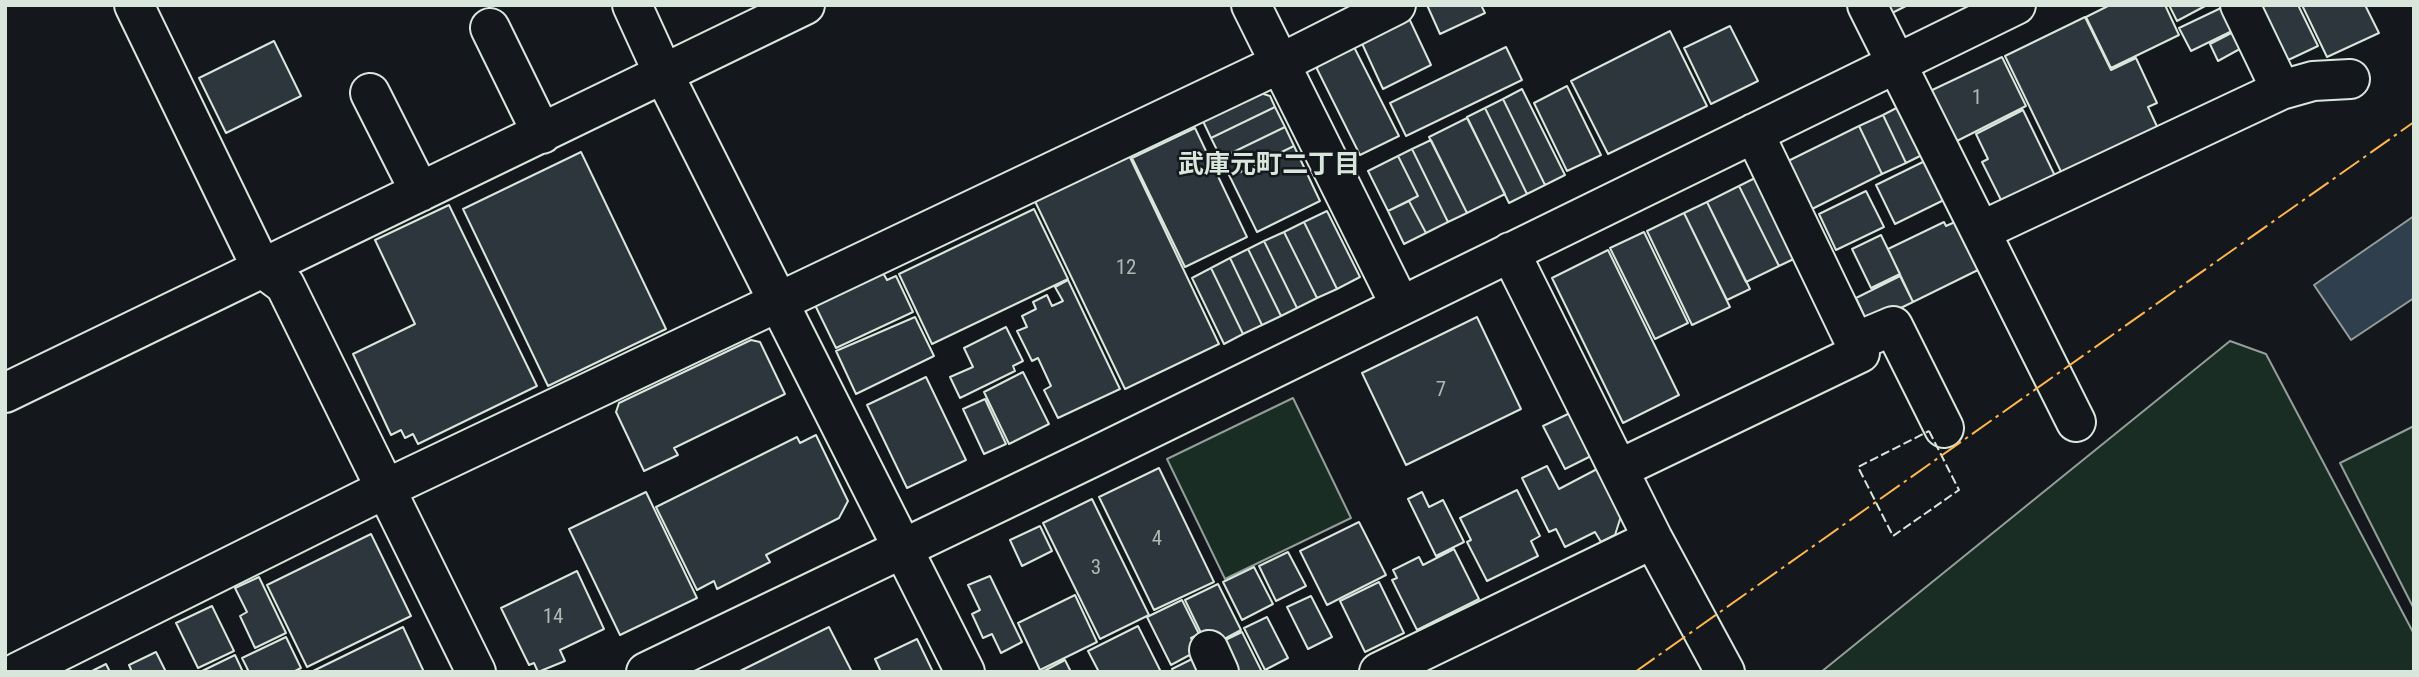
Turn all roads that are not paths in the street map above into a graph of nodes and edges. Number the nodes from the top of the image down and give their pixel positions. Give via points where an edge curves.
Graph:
1 (134, 5) edge
2 (632, 5) edge
3 (805, 5) edge
4 (1251, 5) edge
5 (1396, 5) edge
6 (1867, 5) edge
7 (2016, 5) edge
8 (2240, 5) edge
9 (490, 28) dead end
10 (1896, 62) junction
11 (1279, 64) junction
12 (664, 75) junction
13 (2350, 79) dead end
14 (2281, 90) junction
15 (370, 93) dead end
16 (1754, 133) junction
17 (542, 134) junction
18 (420, 192) junction
19 (1981, 231) junction
20 (1510, 252) junction
21 (261, 267) junction
22 (778, 301) junction
23 (1400, 305) junction
24 (1855, 342) junction
25 (5, 393) edge
26 (2076, 422) dead end
27 (1944, 428) dead end
28 (1619, 469) junction
29 (386, 489) junction
30 (1653, 539) junction
31 (903, 549) junction
32 (18, 672) edge
33 (476, 672) edge
34 (646, 672) edge
35 (965, 672) edge
36 (1379, 672) edge
37 (1726, 672) edge

1 - 21 street
2 - 12 street
3 - 12 street
4 - 11 street
5 - 11 street
6 - 10 street
7 - 10 street
8 - 14 street
9 - 17 street
10 - 16 street
10 - 19 street
11 - 22 street
11 - 23 street
12 - 17 street
12 - 22 street
13 - 14 street via 2313,81
14 - 19 street
15 - 18 street
16 - 20 street
16 - 24 street
17 - 18 street
18 - 21 street
19 - 26 street
20 - 23 street
20 - 28 street
21 - 25 street
21 - 29 street via 285,285
22 - 29 street
22 - 31 street
23 - 31 street
24 - 27 street via 1893,326
24 - 28 street via 1860,353
28 - 30 street
29 - 32 street
29 - 33 street
30 - 36 street
30 - 37 street
31 - 34 street
31 - 35 street

